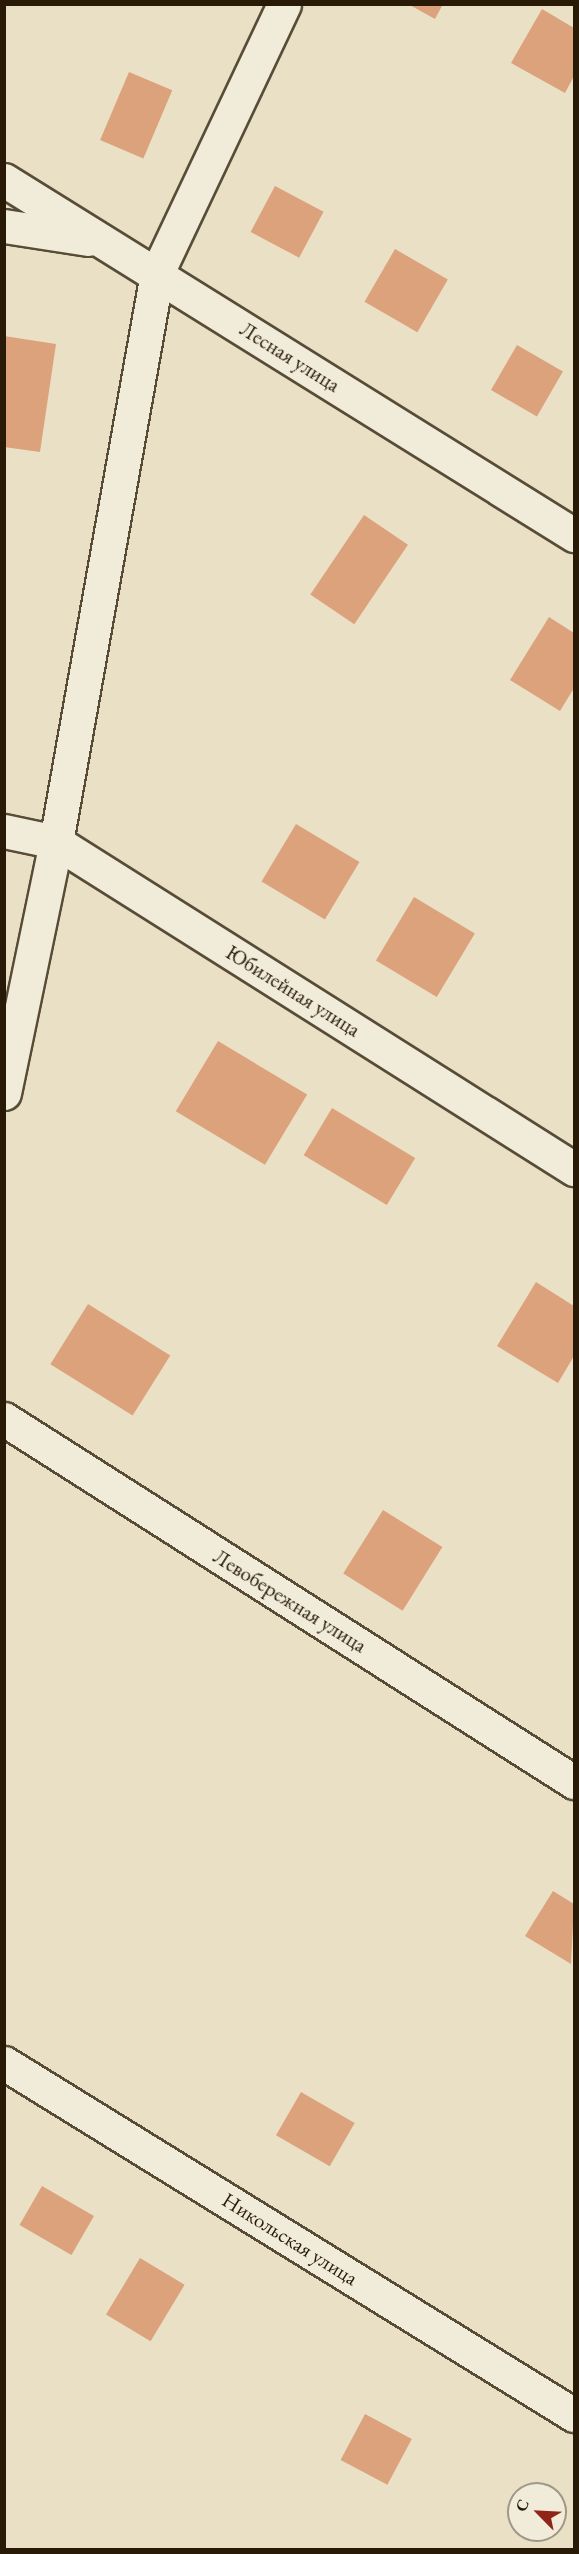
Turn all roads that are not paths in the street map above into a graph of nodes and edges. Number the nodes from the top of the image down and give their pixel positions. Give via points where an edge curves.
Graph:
1 (284, 4) edge
2 (4, 180) edge
3 (4, 226) edge
4 (104, 241) junction
5 (157, 273) junction
6 (574, 535) edge
7 (4, 831) edge
8 (56, 842) junction
9 (4, 1093) edge
10 (574, 1169) edge
11 (4, 1419) edge
12 (574, 1782) edge
13 (4, 2063) edge
14 (574, 2415) edge

1 - 5 street
2 - 4 street, Лесная улица
3 - 4 street
4 - 5 street, Лесная улица
5 - 6 street, Лесная улица
5 - 8 street
7 - 8 street, Юбилейная улица
8 - 9 street
8 - 10 street, Юбилейная улица
11 - 12 street, Левобережная улица
13 - 14 street, Никольская улица

